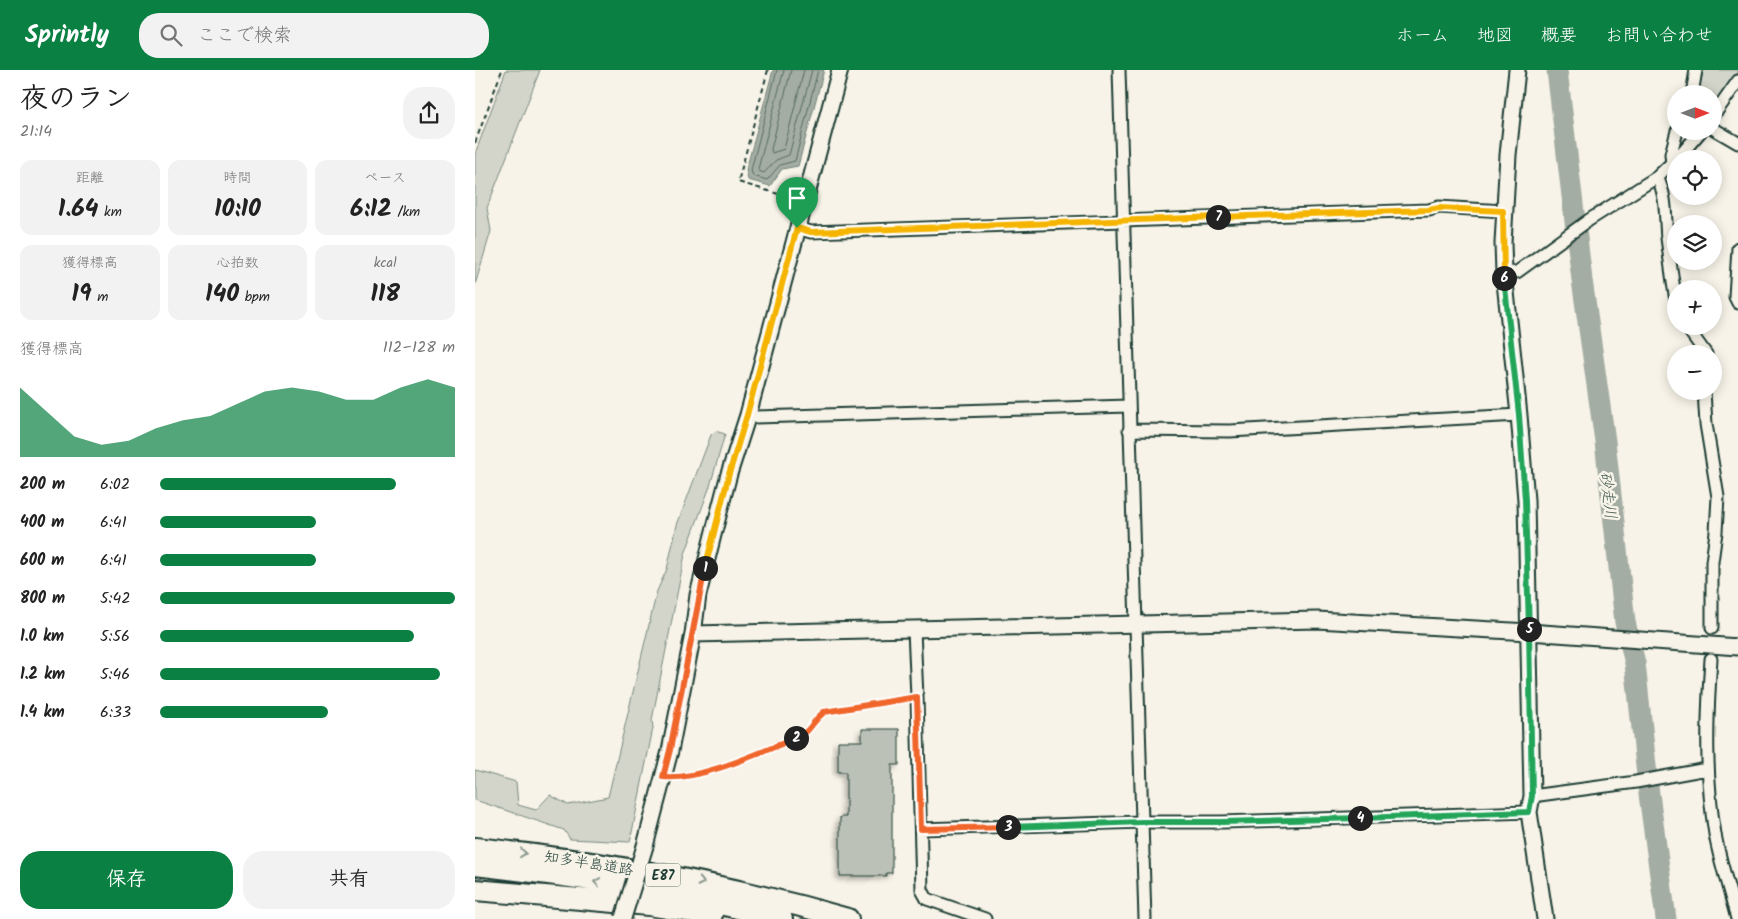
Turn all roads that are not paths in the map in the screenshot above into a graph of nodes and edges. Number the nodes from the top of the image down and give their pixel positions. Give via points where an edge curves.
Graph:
1 (839, 70) edge
2 (1119, 70) edge
3 (1517, 70) edge
4 (1696, 70) edge
5 (1738, 81) edge
6 (1693, 85) edge
7 (1723, 102) edge
8 (1723, 134) edge
9 (1693, 140) edge
10 (1738, 143) edge
11 (1685, 150) edge
12 (1667, 168) edge
13 (1657, 177) junction
14 (1503, 211) junction
15 (1125, 220) junction
16 (797, 228) junction
17 (1738, 248) edge
18 (1504, 273) junction
19 (1673, 280) edge
20 (1738, 303) edge
21 (1705, 400) edge
22 (1129, 406) junction
23 (747, 415) junction
24 (1519, 415) junction
25 (1129, 430) junction
26 (1135, 623) junction
27 (1712, 628) dead end
28 (914, 630) junction
29 (1529, 632) junction
30 (693, 634) junction
31 (1738, 647) edge
32 (1711, 659) dead end
33 (1707, 769) junction
34 (1532, 796) junction
35 (1529, 812) junction
36 (1142, 822) junction
37 (921, 829) junction
38 (475, 848) edge
39 (475, 865) edge
40 (475, 890) edge
41 (623, 918) edge
42 (737, 919) edge
43 (782, 919) edge
44 (848, 919) edge
45 (985, 919) edge
46 (1145, 919) edge
47 (1545, 919) edge
48 (1737, 919) edge

1 - 16 street
2 - 15 street
3 - 14 street
4 - 6 street
5 - 7 street
8 - 10 street
9 - 11 street
12 - 13 street
13 - 18 street via 1589,220 1517,272
13 - 19 street via 1664,197
14 - 15 street via 1439,208
14 - 18 street
15 - 16 street via 811,232
15 - 22 street
16 - 23 street
17 - 20 street via 1735,297
18 - 24 street
21 - 27 street via 1718,497 1711,562
22 - 23 street
22 - 25 street
23 - 30 street via 713,535
24 - 25 street via 1230,431
24 - 29 street
25 - 26 street
26 - 28 street
26 - 29 street via 1317,620
26 - 36 street
28 - 30 street
28 - 37 street
29 - 31 street
29 - 34 street
30 - 41 street, bridge via 670,750
32 - 33 street
33 - 34 street
33 - 48 street via 1715,835
34 - 35 street
35 - 36 street
35 - 47 street
36 - 37 street
36 - 46 street
37 - 45 street via 922,890 927,898
38 -> 44 highway, 知多半島道路 / E87 via 553,856 655,873 785,901
43 -> 39 highway, 知多半島道路 / E87 via 650,889
40 - 42 highway via 649,905

